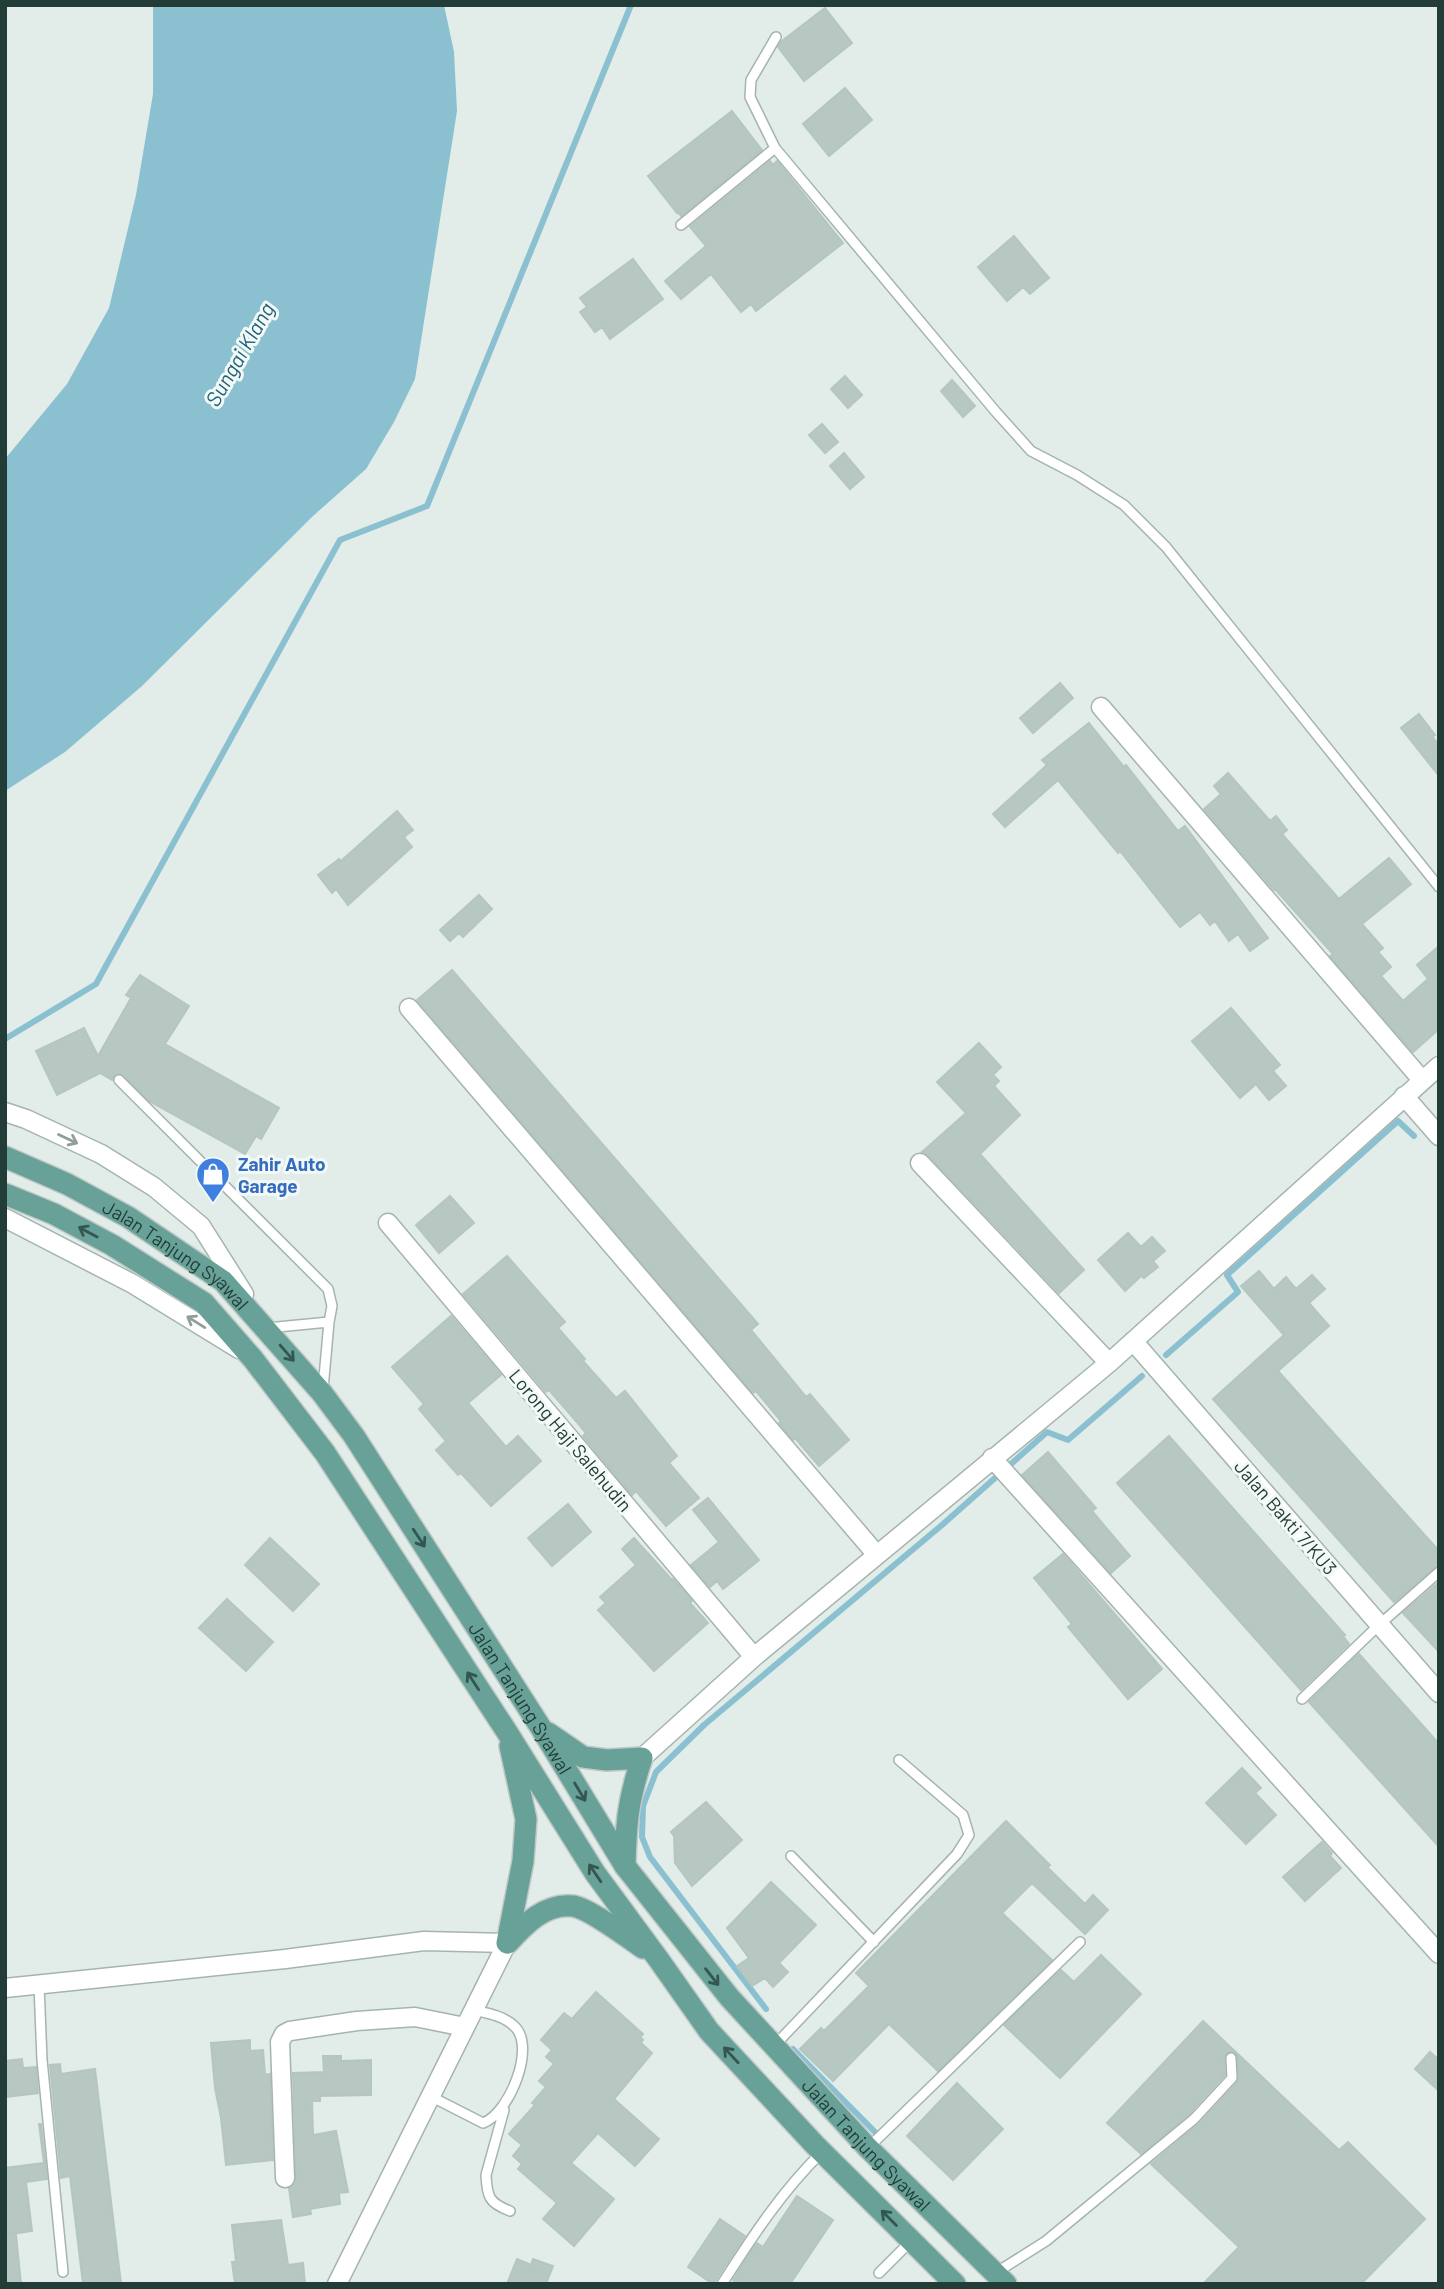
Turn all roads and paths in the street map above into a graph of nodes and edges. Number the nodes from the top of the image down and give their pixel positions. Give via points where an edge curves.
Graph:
1 (776, 37) dead end
2 (775, 148) junction
3 (681, 225) dead end
4 (1101, 707) dead end
5 (1439, 887) edge
6 (408, 1008) dead end
7 (1439, 1066) edge
8 (119, 1080) dead end
9 (1422, 1080) junction
10 (1404, 1096) junction
11 (5, 1112) edge
12 (1439, 1136) edge
13 (5, 1157) edge
14 (920, 1163) dead end
15 (5, 1194) edge
16 (5, 1218) edge
17 (388, 1223) dead end
18 (329, 1322) junction
19 (266, 1328) junction
20 (1133, 1341) junction
21 (253, 1359) junction
22 (1109, 1363) junction
23 (322, 1393) junction
24 (992, 1458) junction
25 (877, 1555) junction
26 (1439, 1572) edge
27 (1379, 1625) junction
28 (754, 1657) junction
29 (1439, 1693) edge
30 (1302, 1699) dead end
31 (541, 1728) junction
32 (507, 1732) junction
33 (642, 1758) junction
34 (899, 1760) dead end
35 (791, 1856) dead end
36 (625, 1866) junction
37 (874, 1941) junction
38 (1080, 1942) dead end
39 (508, 1943) junction
40 (1439, 1954) edge
41 (659, 1960) junction
42 (39, 1984) junction
43 (5, 1989) edge
44 (474, 2010) junction
45 (466, 2027) junction
46 (774, 2046) junction
47 (1231, 2058) dead end
48 (430, 2096) junction
49 (506, 2105) junction
50 (868, 2148) junction
51 (822, 2152) junction
52 (285, 2178) dead end
53 (510, 2211) dead end
54 (911, 2241) junction
55 (63, 2272) dead end
56 (879, 2273) dead end
57 (1001, 2278) edge
58 (337, 2284) edge
59 (722, 2284) edge
60 (955, 2284) edge

1 - 2 lane via 751,80 750,97
2 - 3 lane
2 - 5 lane via 1031,451 1124,505 1166,547
4 - 9 street
6 - 25 street
7 - 9 street
8 - 18 lane via 328,1289
9 - 10 street
10 - 12 street
10 - 20 street
11 -> 19 street via 101,1154 154,1187 201,1226
13 - 19 main road, Jalan Tanjung Syawal via 128,1217 223,1281
14 - 22 street
21 -> 15 main road, Jalan Tanjung Syawal via 204,1303 112,1245
21 -> 16 street via 133,1284
17 - 28 street, Lorong Haji Salehudin
18 - 19 lane
18 - 23 lane
19 -> 23 main road, Jalan Tanjung Syawal
20 - 22 street
20 - 27 street, Jalan Bakti 7/KU3
32 -> 21 main road, Jalan Tanjung Syawal via 325,1453
22 - 24 street
23 -> 31 main road, Jalan Tanjung Syawal
24 - 25 street
24 - 40 street
25 - 28 street
26 - 27 lane
27 - 29 street, Jalan Bakti 7/KU3
27 - 30 lane
28 - 33 street
31 - 33 main road via 583,1757
31 -> 36 main road, Jalan Tanjung Syawal
32 - 39 main road via 526,1819
41 -> 32 main road, Jalan Tanjung Syawal via 595,1873
33 - 36 main road via 626,1819
34 - 37 lane via 963,1815 969,1835 957,1854
35 - 37 lane
36 -> 46 main road, Jalan Tanjung Syawal
37 - 46 lane
38 - 50 lane
39 - 41 main road via 524,1924 547,1910 574,1906 609,1924
39 - 42 street via 424,1941
39 - 44 street
51 -> 41 main road, Jalan Tanjung Syawal via 709,2031
42 - 43 street
42 - 55 lane
44 - 45 street
44 - 49 lane via 514,2026 523,2038 523,2057
45 - 48 street
45 - 52 street via 415,2017 284,2034 280,2042
46 - 50 main road, Jalan Tanjung Syawal
47 - 57 lane via 1232,2078 1194,2119
48 - 49 lane via 483,2123
48 - 58 street
49 - 53 lane via 486,2175 487,2193 495,2205
50 - 57 main road, Jalan Tanjung Syawal
54 -> 51 main road, Jalan Tanjung Syawal
51 - 59 lane via 775,2204
54 - 56 lane
54 - 60 main road, Jalan Tanjung Syawal

